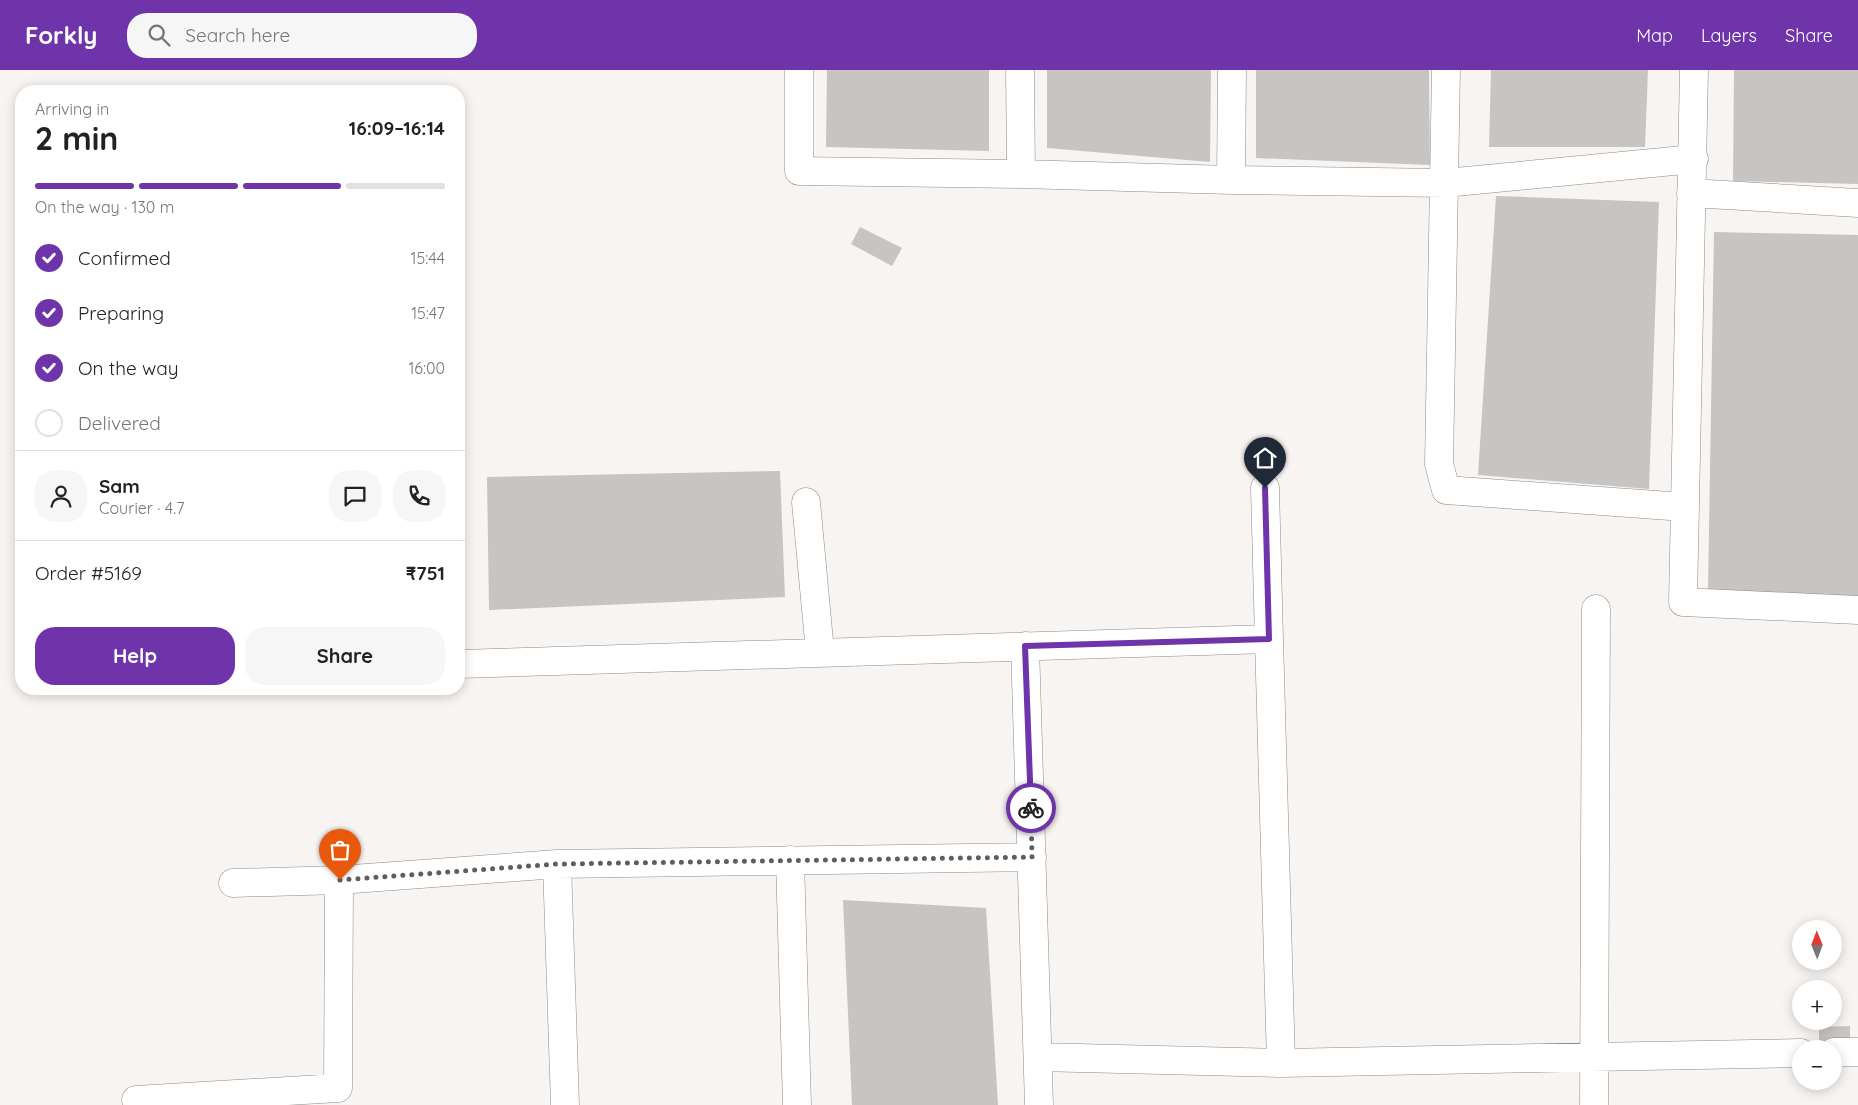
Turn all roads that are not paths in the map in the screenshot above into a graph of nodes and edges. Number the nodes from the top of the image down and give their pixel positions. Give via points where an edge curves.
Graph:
1 (799, 70) edge
2 (1020, 70) edge
3 (1232, 70) edge
4 (1446, 70) edge
5 (1694, 70) edge
6 (1694, 159) junction
7 (1021, 174) junction
8 (1232, 180) junction
9 (1445, 183) junction
10 (1691, 193) junction
11 (1858, 203) edge
12 (1265, 488) dead end
13 (806, 502) dead end
14 (1684, 507) junction
15 (1596, 609) dead end
16 (1858, 610) edge
17 (1269, 639) junction
18 (1025, 646) junction
19 (820, 652) junction
20 (465, 664) edge
21 (1032, 857) junction
22 (790, 860) junction
23 (557, 864) junction
24 (340, 880) junction
25 (233, 883) dead end
26 (1842, 1052) edge
27 (1858, 1052) edge
28 (1792, 1053) edge
29 (1594, 1057) junction
30 (1038, 1058) junction
31 (1281, 1063) junction
32 (338, 1097) edge
33 (136, 1100) dead end
34 (565, 1105) edge
35 (798, 1105) edge
36 (1039, 1105) edge
37 (1594, 1105) edge

1 - 7 street via 799,171
2 - 7 street
3 - 8 street
4 - 9 street
5 - 6 street
6 - 9 street
6 - 10 street
7 - 8 street
8 - 9 street
9 - 14 street via 1439,464 1446,490
10 - 11 street
10 - 14 street
12 - 17 street
13 - 19 street
14 - 16 street via 1683,602
15 - 29 street
17 - 18 street
17 - 31 street
18 - 19 street
18 - 21 street
19 - 20 street
21 - 22 street
21 - 30 street
22 - 23 street
22 - 35 street
23 - 24 street
23 - 34 street
24 - 25 street
24 - 32 street
26 - 27 street
28 - 29 street
29 - 31 street
29 - 37 street
30 - 31 street
30 - 36 street
32 - 33 street

